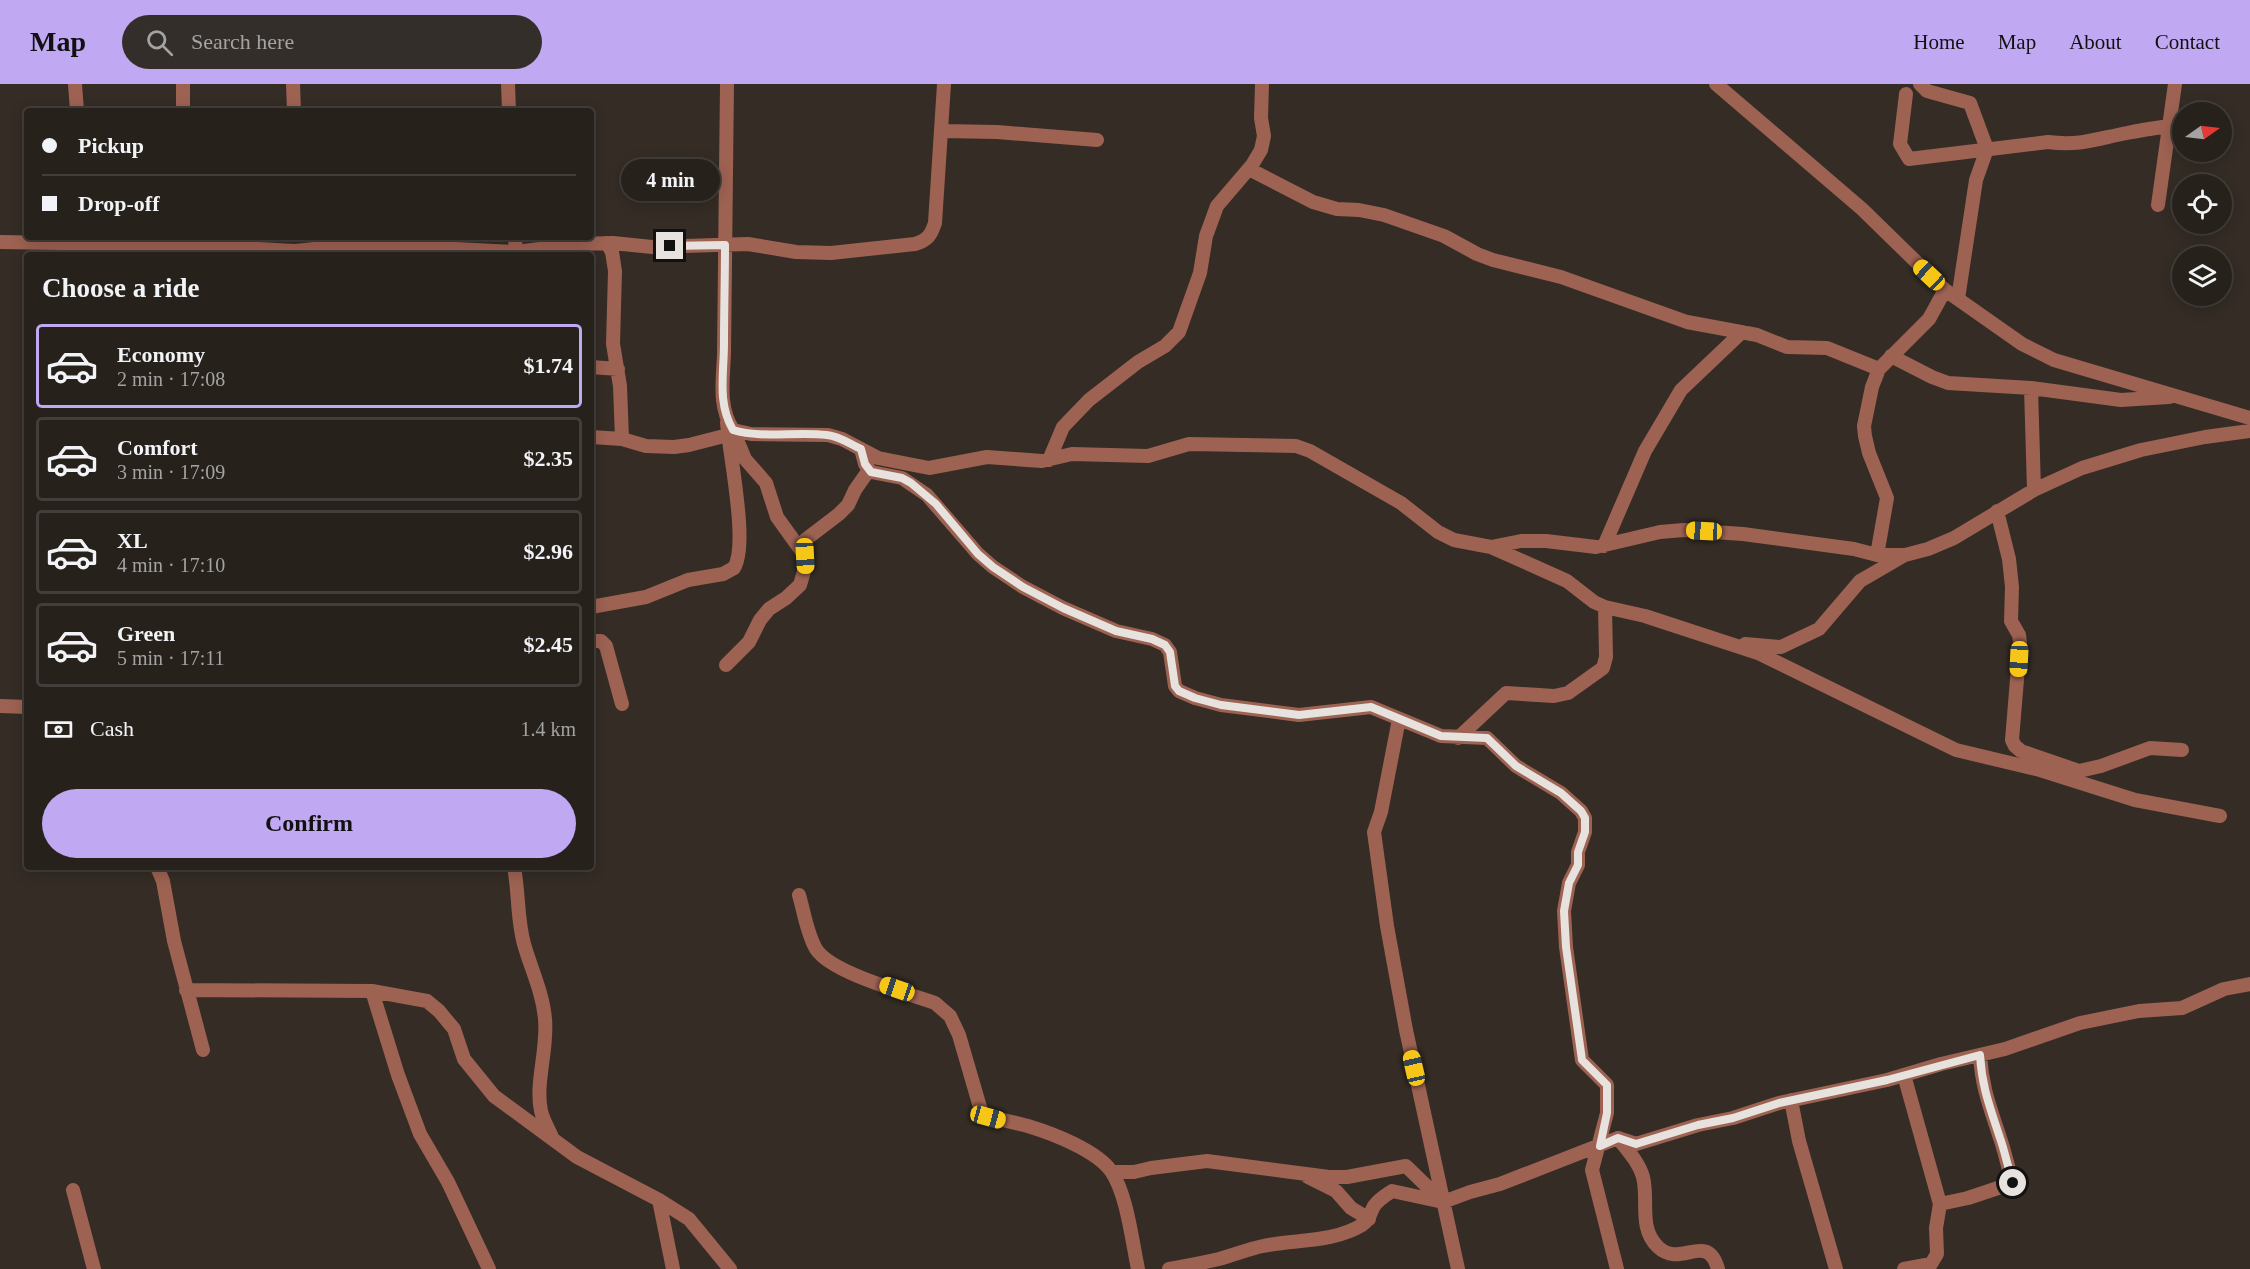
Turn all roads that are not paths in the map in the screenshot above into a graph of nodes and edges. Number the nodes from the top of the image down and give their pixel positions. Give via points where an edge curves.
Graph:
1 (75, 84) edge
2 (183, 84) edge
3 (293, 84) edge
4 (507, 84) edge
5 (727, 84) edge
6 (944, 84) edge
7 (1262, 84) edge
8 (1716, 84) edge
9 (1920, 84) edge
10 (2175, 84) edge
11 (1906, 94) dead end
12 (77, 108) edge
13 (183, 108) edge
14 (294, 108) edge
15 (509, 108) edge
16 (2169, 126) junction
17 (942, 131) junction
18 (1097, 140) dead end
19 (1988, 149) junction
20 (1249, 169) junction
21 (2158, 206) dead end
22 (0, 242) edge
23 (607, 243) junction
24 (725, 245) junction
25 (77, 246) edge
26 (181, 246) edge
27 (295, 248) edge
28 (499, 252) edge
29 (523, 252) edge
30 (1945, 290) junction
31 (1958, 299) junction
32 (1742, 332) junction
33 (1891, 356) junction
34 (594, 368) edge
35 (618, 369) junction
36 (1879, 369) junction
37 (2031, 388) junction
38 (2178, 397) junction
39 (2250, 418) edge
40 (729, 429) junction
41 (2250, 431) edge
42 (594, 437) edge
43 (622, 439) junction
44 (861, 449) junction
45 (1048, 460) junction
46 (869, 470) junction
47 (2034, 490) junction
48 (1997, 511) junction
49 (1604, 546) junction
50 (1491, 547) junction
51 (1877, 555) junction
52 (1905, 555) junction
53 (805, 556) junction
54 (594, 606) edge
55 (1605, 607) junction
56 (594, 641) edge
57 (1729, 643) junction
58 (726, 665) dead end
59 (622, 704) dead end
60 (0, 706) edge
61 (24, 707) edge
62 (1399, 718) junction
63 (1458, 738) junction
64 (2182, 750) dead end
65 (2220, 816) dead end
66 (158, 870) edge
67 (515, 870) edge
68 (799, 895) dead end
69 (2250, 984) edge
70 (186, 990) junction
71 (372, 991) junction
72 (203, 1050) dead end
73 (1980, 1055) junction
74 (1904, 1075) junction
75 (1791, 1100) junction
76 (552, 1137) junction
77 (1618, 1138) junction
78 (1600, 1146) junction
79 (1112, 1172) junction
80 (1304, 1174) junction
81 (74, 1190) dead end
82 (659, 1200) junction
83 (1443, 1202) junction
84 (1940, 1204) junction
85 (1369, 1219) junction
86 (1204, 1266) edge
87 (94, 1269) edge
88 (489, 1269) edge
89 (673, 1269) edge
90 (730, 1269) edge
91 (1138, 1269) edge
92 (1169, 1269) edge
93 (1458, 1269) edge
94 (1617, 1269) edge
95 (1718, 1269) edge
96 (1836, 1269) edge
97 (1904, 1269) edge

1 - 12 street
2 - 13 street
3 - 14 street
4 - 15 street
5 - 24 street
6 - 17 street
7 - 20 street via 1264,136 1261,150
8 - 30 street via 1862,208
9 - 19 street via 1926,92 1970,103
10 - 16 street
11 - 19 street via 1900,144 1909,159
16 - 19 street via 2085,143 2048,142
16 - 21 street
17 - 18 street
17 - 24 street via 935,223 925,241 831,253
19 - 31 street via 1976,180
20 - 32 street via 1313,202 1384,215 1444,236 1493,260 1560,277 1687,322
20 - 45 street via 1217,206 1206,236 1200,273 1179,332 1089,400 1063,427
22 - 25 street
23 - 24 street via 652,247
23 - 29 street
23 - 35 street via 615,271 613,344
24 - 40 street via 722,380
25 - 26 street
26 - 27 street
27 - 28 street via 397,246
30 - 31 street
30 - 33 street via 1929,319
31 - 38 street via 2022,344 2054,360
32 - 36 street via 1787,347 1827,348
32 - 49 street via 1681,390 1645,451
33 - 36 street
33 - 37 street via 1941,382
34 - 35 street
35 - 43 street
36 - 51 street via 1864,426 1869,453 1887,498
37 - 38 street via 2121,400
37 - 47 street
38 - 39 street
40 - 43 street via 689,446 646,446
40 - 44 street via 751,434 828,435
40 - 53 street via 745,459 766,483 777,517
40 - 54 street via 738,510 739,556 734,568 723,574 688,580 646,597
41 - 47 street via 2141,450 2082,468
42 - 43 street
44 - 45 street via 878,458 929,468 987,457
44 - 46 street
45 - 50 street via 1072,454 1148,456 1189,444 1296,446 1401,503 1438,532 1454,540
46 - 53 street via 848,505 808,537
46 - 62 street via 902,478 919,489 978,554 1023,587 1116,631 1165,645 1179,691 1221,705 1269,712 1299,715 1371,707
47 - 48 street
48 - 52 street via 1954,538
48 - 64 street via 2009,559 2011,621 2020,643 2012,740 2015,746 2079,771 2150,748
49 - 50 street via 1538,541
49 - 51 street via 1684,530 1743,534
50 - 55 street via 1567,581
51 - 52 street
52 - 57 street via 1860,581 1819,629 1781,647
53 - 58 street via 806,568 800,585 769,609 749,642
55 - 57 street
55 - 63 street via 1603,668 1568,693 1506,693
56 - 59 street via 606,646
57 - 65 street via 1758,653 1956,750 2040,770 2135,800
60 - 61 street
62 - 63 street via 1422,730
62 - 83 street via 1374,832 1406,1030
63 - 78 street via 1492,741 1516,766 1561,793 1585,818 1578,865 1569,883 1564,911 1582,1060 1607,1085 1607,1113
66 - 70 street
67 - 76 street via 524,944 545,1018 541,1110
68 - 79 street via 812,940 824,958 839,968 944,1009 959,1035 982,1114 1054,1136 1101,1159
69 - 73 street via 2224,989 2182,1008 2139,1011 2080,1023
70 - 71 street
70 - 72 street
71 - 76 street via 427,1001 454,1029 464,1059 494,1096
71 - 88 street via 420,1134 448,1182
73 - 74 street
73 - 84 street via 1988,1106 2013,1183
74 - 75 street
74 - 84 street
75 - 77 street via 1636,1144
75 - 96 street
76 - 82 street via 577,1157
77 - 78 street
77 - 95 street via 1643,1176 1646,1226 1656,1246 1672,1256 1709,1252
78 - 83 street
78 - 94 street via 1592,1170
79 - 80 street via 1207,1161
79 - 91 street via 1125,1204
80 - 83 street via 1347,1177 1406,1166
80 - 85 street via 1336,1191 1350,1208
81 - 87 street
82 - 89 street
82 - 90 street via 689,1219
83 - 85 street via 1392,1191 1374,1206
83 - 93 street
84 - 97 street via 1937,1254 1930,1264
85 - 86 street via 1334,1235 1247,1249
86 - 92 street

